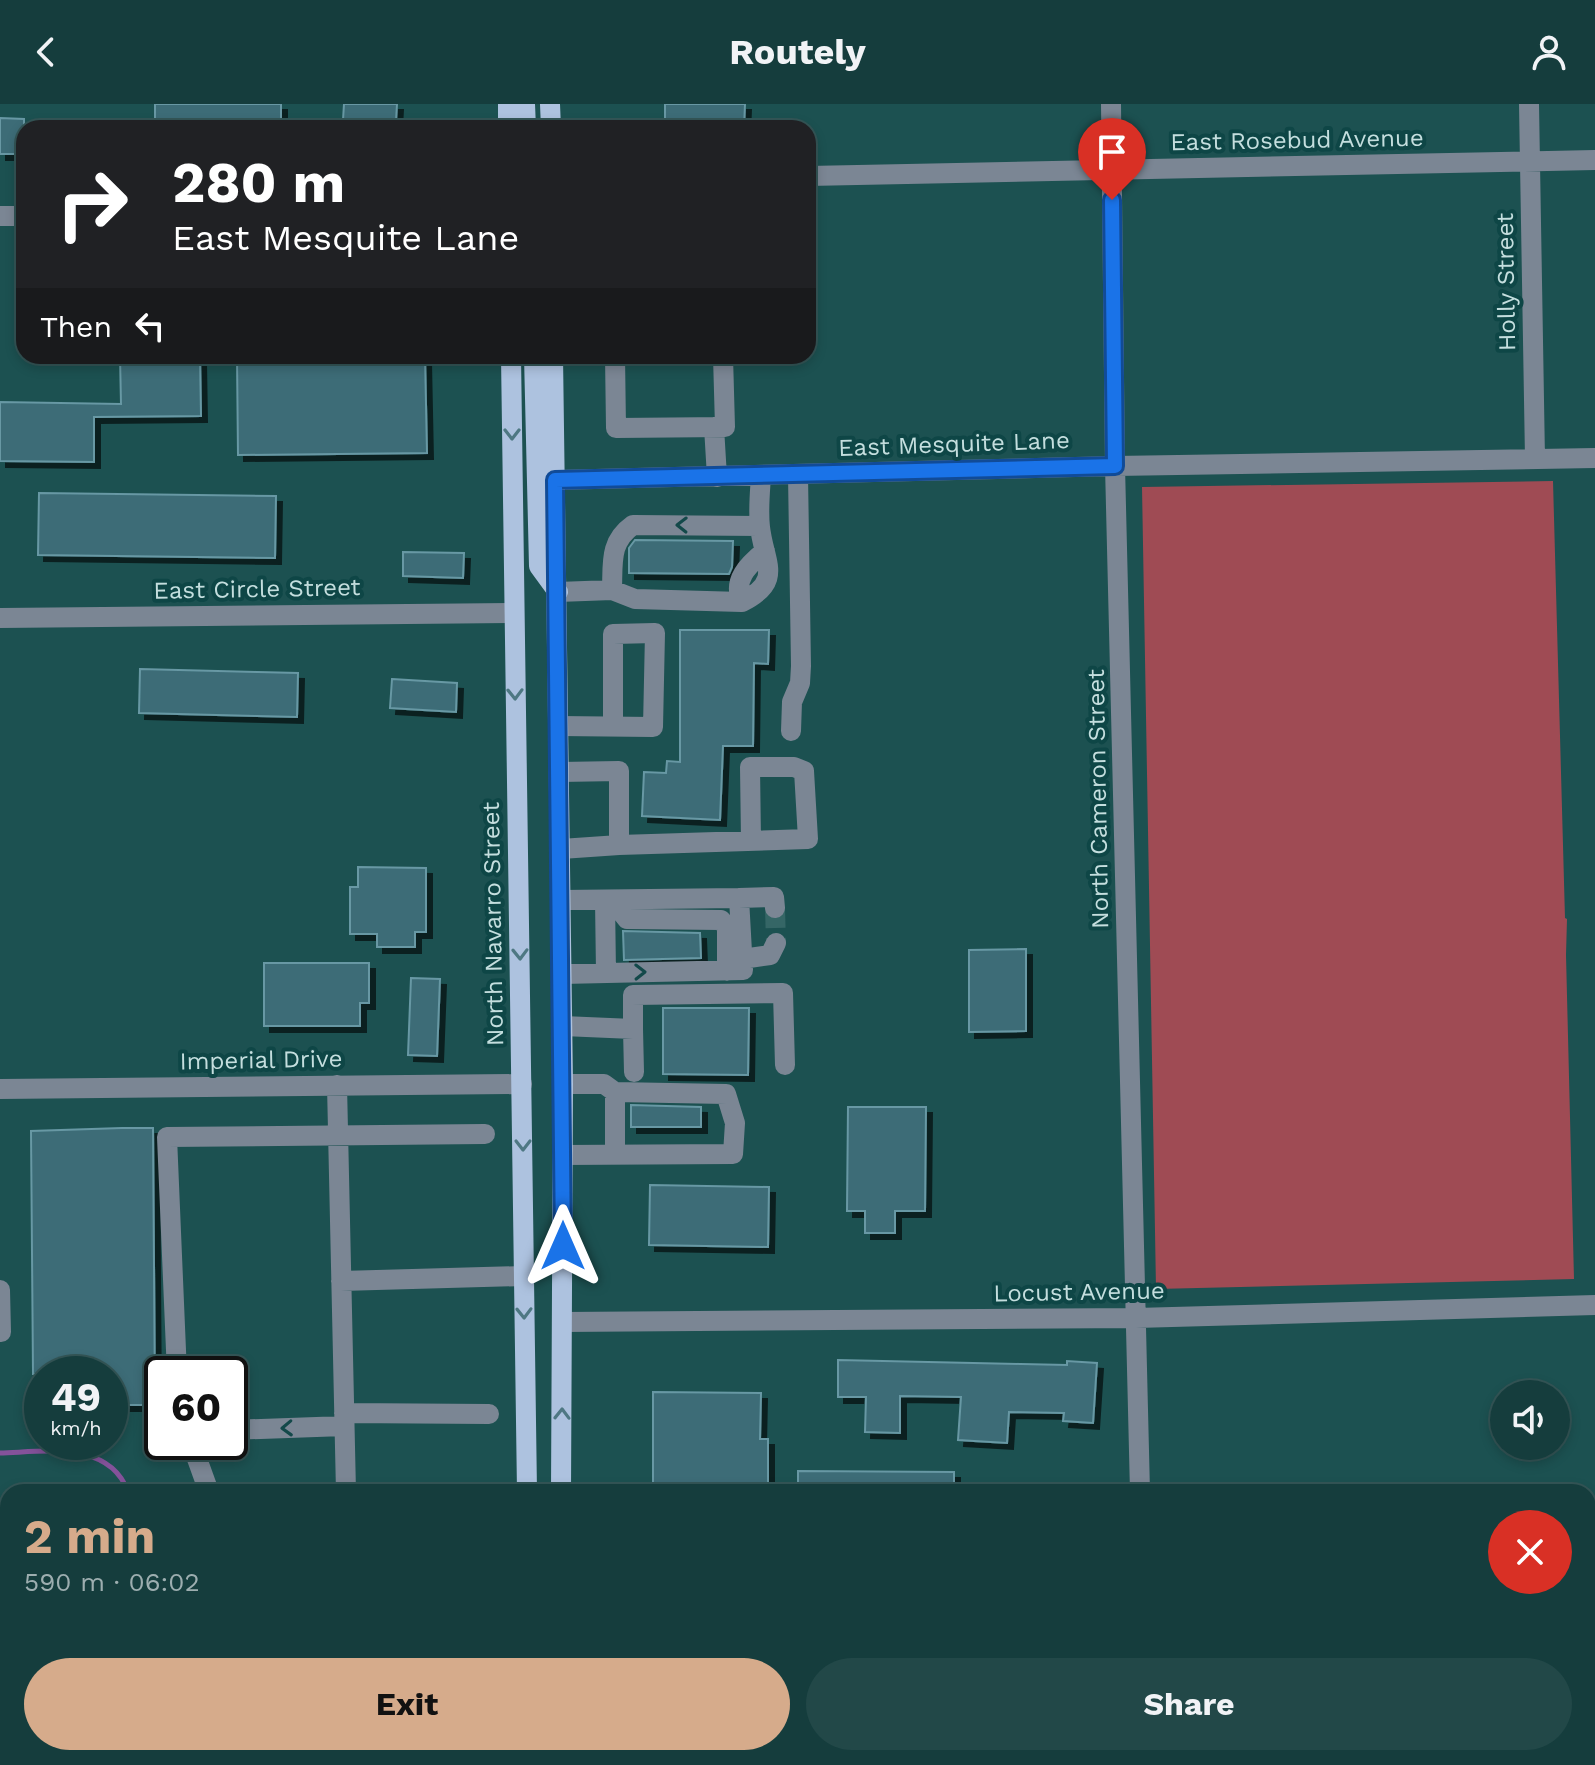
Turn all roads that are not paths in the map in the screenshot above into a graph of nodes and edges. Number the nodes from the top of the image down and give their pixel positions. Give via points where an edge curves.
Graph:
1 (1111, 104) edge
2 (1529, 104) edge
3 (1595, 160) edge
4 (1530, 161) junction
5 (1112, 171) junction
6 (816, 176) edge
7 (511, 364) edge
8 (534, 364) edge
9 (553, 364) edge
10 (615, 364) edge
11 (723, 364) edge
12 (714, 427) junction
13 (1595, 458) edge
14 (1535, 459) junction
15 (1115, 466) junction
16 (798, 475) junction
17 (761, 476) junction
18 (717, 477) junction
19 (555, 480) junction
20 (760, 526) junction
21 (612, 590) junction
22 (558, 592) junction
23 (514, 613) junction
24 (0, 618) edge
25 (559, 726) junction
26 (613, 727) junction
27 (791, 731) dead end
28 (560, 772) junction
29 (751, 841) junction
30 (619, 845) junction
31 (561, 849) junction
32 (739, 898) junction
33 (561, 900) junction
34 (609, 900) junction
35 (775, 908) dead end
36 (776, 943) dead end
37 (735, 965) junction
38 (606, 973) junction
39 (562, 974) junction
40 (563, 1026) junction
41 (633, 1029) junction
42 (785, 1065) dead end
43 (634, 1072) dead end
44 (522, 1084) junction
45 (563, 1084) junction
46 (337, 1085) junction
47 (0, 1089) edge
48 (615, 1092) junction
49 (485, 1134) dead end
50 (338, 1135) junction
51 (563, 1155) junction
52 (615, 1155) junction
53 (523, 1276) junction
54 (341, 1281) junction
55 (0, 1290) edge
56 (1595, 1305) edge
57 (1136, 1318) junction
58 (563, 1322) junction
59 (1, 1332) edge
60 (176, 1356) edge
61 (489, 1414) dead end
62 (344, 1420) junction
63 (248, 1428) edge
64 (197, 1460) edge
65 (206, 1484) edge
66 (346, 1484) edge
67 (527, 1484) edge
68 (561, 1484) edge
69 (1140, 1484) edge

1 - 5 street, North Cameron Street
2 - 4 street, Holly Street
3 - 4 street, East Rosebud Avenue
4 - 5 street, East Rosebud Avenue
4 - 14 street, Holly Street
5 - 6 street, East Rosebud Avenue
5 - 15 street, North Cameron Street
7 -> 23 main road, North Navarro Street
8 - 22 main road via 539,566
9 - 19 main road
10 - 12 street via 616,428
11 - 12 street via 725,427
12 - 18 street
13 - 14 street, East Mesquite Lane
14 - 15 street, East Mesquite Lane
15 - 16 street, East Mesquite Lane
15 - 57 street, North Cameron Street
16 - 17 street, East Mesquite Lane
16 - 27 street via 801,666
17 - 18 street, East Mesquite Lane
17 - 20 street
18 - 19 street, East Mesquite Lane
19 - 22 main road
20 -> 21 street via 633,525 615,544
20 - 21 street via 765,551 742,574 742,602 635,599
21 - 22 street
22 - 25 main road
23 - 24 street, East Circle Street
23 -> 44 main road, North Navarro Street
25 - 26 street
25 - 28 main road
26 - 26 street via 653,727 655,633 613,634
28 - 30 street via 619,771
28 - 31 main road
29 - 29 street via 808,839 804,771 750,767
29 - 30 street
30 - 31 street
31 - 33 main road
32 - 34 street
32 - 35 street via 774,897
32 - 37 street
33 - 34 street
33 - 39 main road
34 - 37 street via 627,919 721,920
34 - 38 street
36 - 37 street via 770,955
38 -> 37 street
38 - 39 street
39 - 40 main road
40 - 41 street
40 - 45 main road
41 - 42 street via 633,995 783,993
41 - 43 street
44 - 46 street, Imperial Drive
44 -> 53 main road, North Navarro Street
45 - 48 street via 604,1084
45 - 51 main road
46 - 47 street, Imperial Drive
46 - 50 street
48 - 52 street
48 - 52 street via 726,1094 735,1123 733,1154
49 - 50 street
50 - 54 street
50 - 60 street via 167,1137
51 - 52 street
51 - 58 main road
53 - 54 street
53 -> 67 main road, North Navarro Street
54 - 62 street
55 - 59 street
56 - 57 street, Locust Avenue
57 - 58 street, Locust Avenue
57 - 69 street, North Cameron Street
68 -> 58 main road
61 - 62 street
62 -> 63 street
62 - 66 street
64 - 65 street

